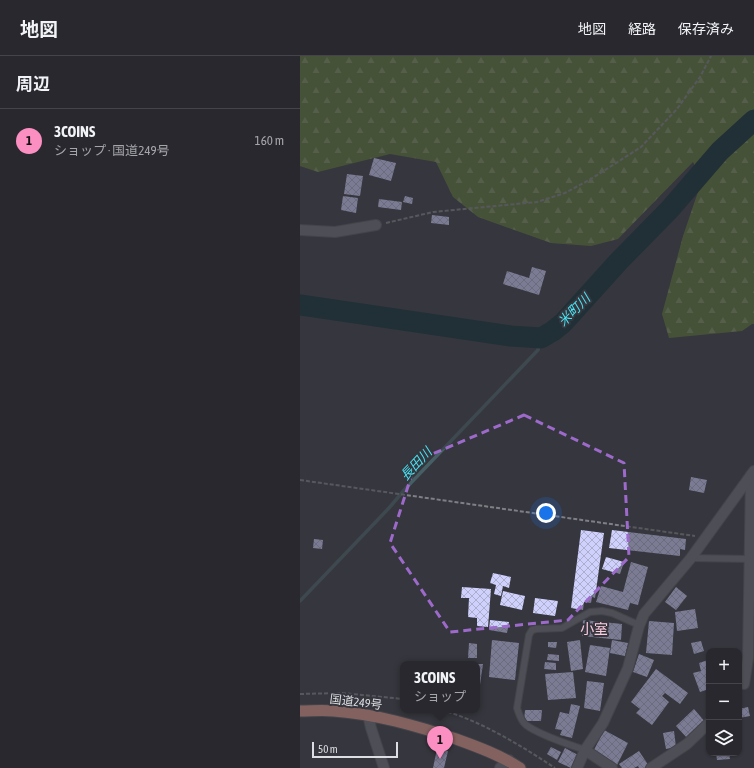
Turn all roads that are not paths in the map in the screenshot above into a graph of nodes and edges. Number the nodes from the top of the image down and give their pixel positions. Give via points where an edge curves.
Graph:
1 (376, 225) road end
2 (300, 230) edge
3 (752, 473) edge
4 (690, 558) junction
5 (750, 559) junction
6 (639, 625) junction
7 (746, 686) edge
8 (300, 711) edge
9 (368, 715) junction
10 (706, 726) edge
11 (585, 750) junction
12 (509, 760) junction
13 (384, 768) edge
14 (500, 768) edge
15 (520, 768) edge
16 (577, 768) edge
17 (612, 768) edge
18 (651, 768) edge

1 - 2 street via 335,232
3 - 4 street
3 - 5 street
4 - 5 lane
4 - 6 street via 644,614
5 - 7 street
6 - 11 street via 628,668 603,723
6 - 11 lane via 602,611 590,612 562,628 532,630 529,634 518,714 534,729
8 - 9 highway, 国道249号
9 - 12 highway, 国道249号 via 438,733
9 - 13 street
10 - 18 street via 687,744
11 - 16 street
11 - 17 street
12 - 14 street
12 - 15 highway, 国道249号

